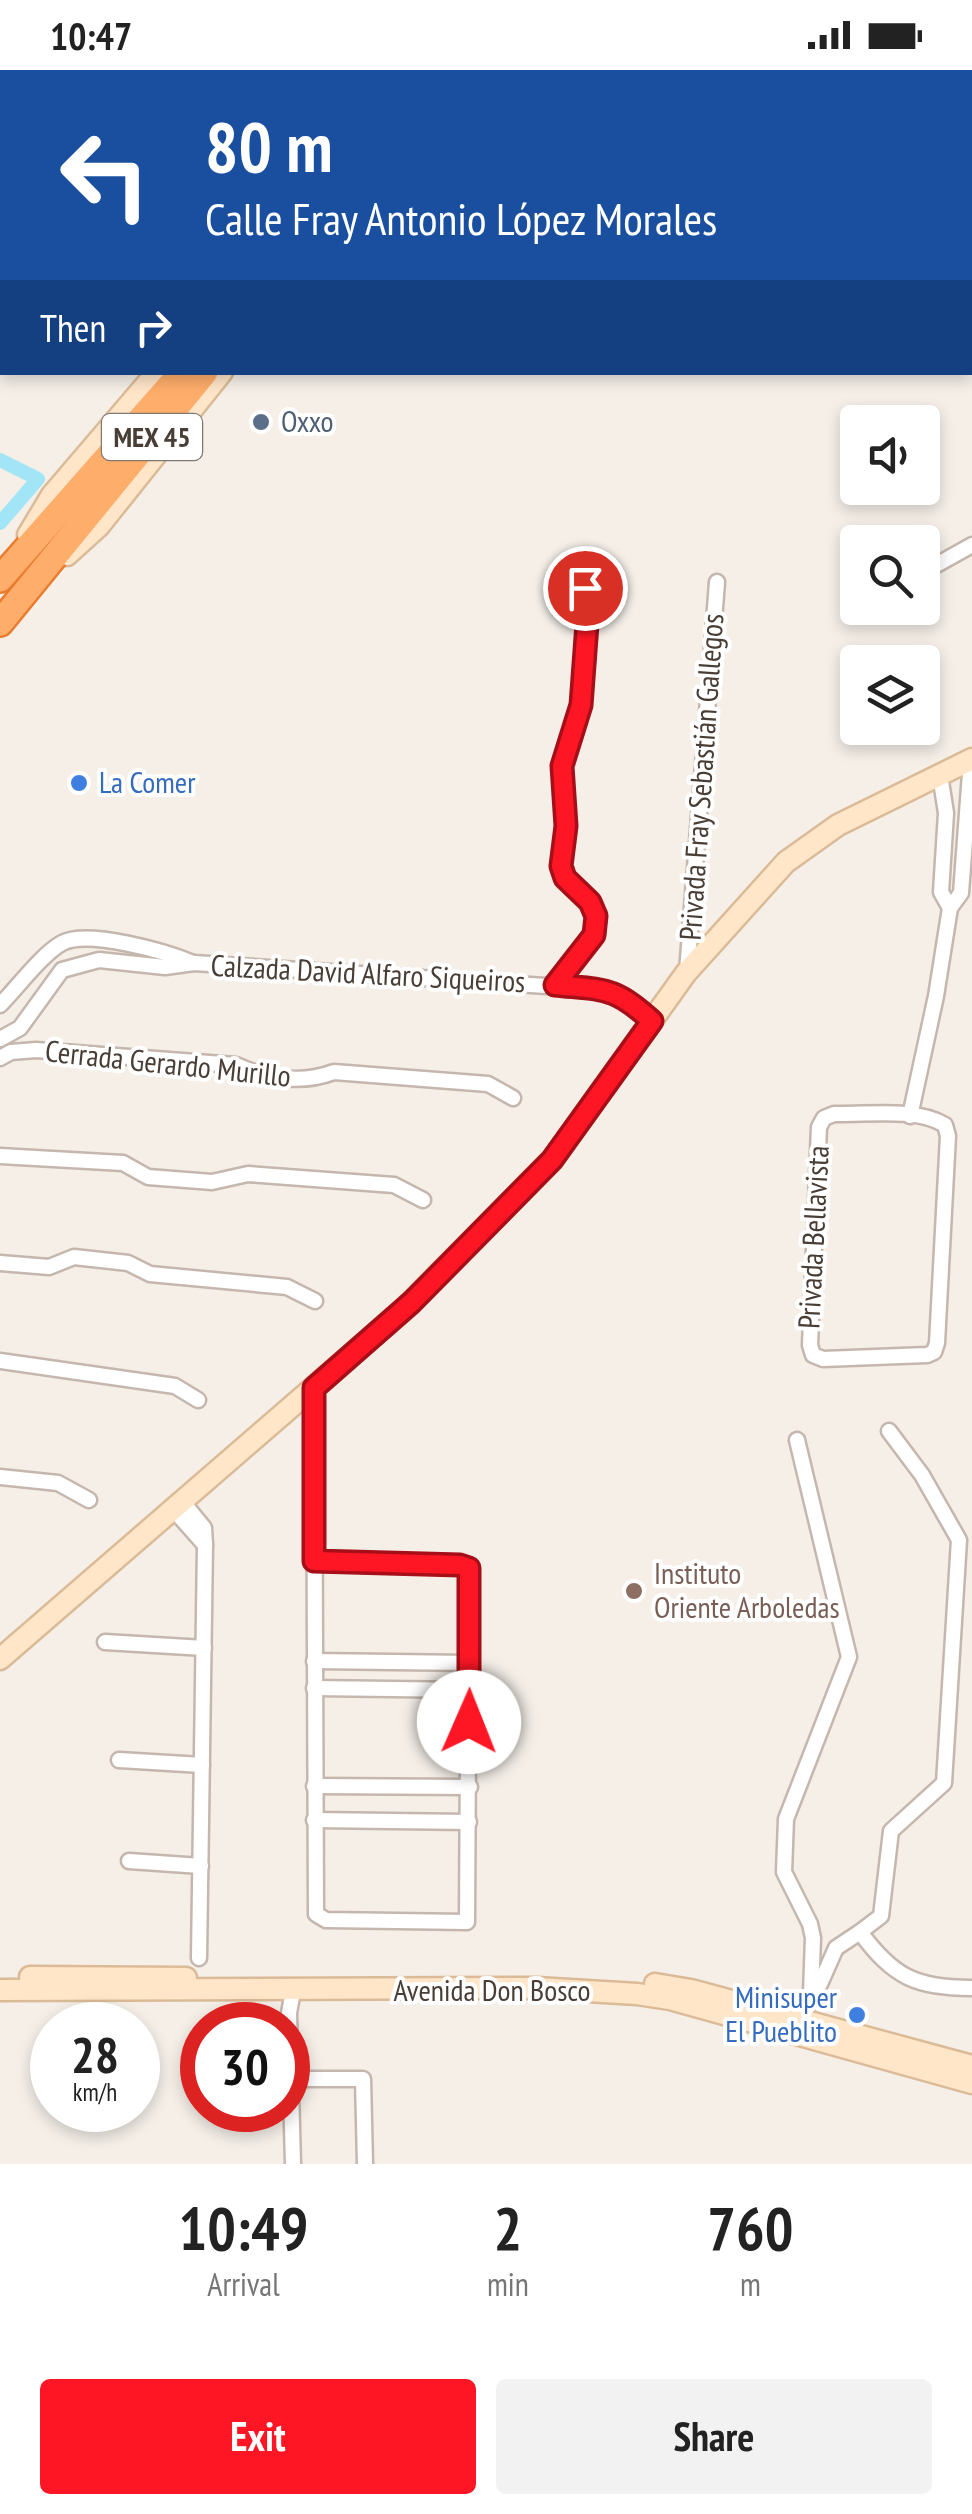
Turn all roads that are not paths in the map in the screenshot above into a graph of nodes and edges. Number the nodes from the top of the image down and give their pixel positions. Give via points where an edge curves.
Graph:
1 (154, 375) edge
2 (180, 375) edge
3 (201, 375) edge
4 (220, 375) edge
5 (90, 494) junction
6 (972, 545) edge
7 (940, 563) edge
8 (0, 579) edge
9 (717, 582) dead end
10 (585, 588) dead end
11 (21, 596) junction
12 (0, 622) edge
13 (971, 759) edge
14 (940, 775) junction
15 (950, 908) junction
16 (194, 963) junction
17 (686, 973) junction
18 (555, 985) junction
19 (0, 1006) edge
20 (652, 1021) junction
21 (0, 1040) edge
22 (0, 1058) edge
23 (513, 1098) dead end
24 (910, 1116) junction
25 (0, 1156) edge
26 (423, 1200) dead end
27 (0, 1262) edge
28 (315, 1301) dead end
29 (0, 1361) edge
30 (314, 1388) junction
31 (198, 1400) dead end
32 (890, 1431) dead end
33 (797, 1440) dead end
34 (0, 1477) edge
35 (90, 1500) dead end
36 (177, 1505) junction
37 (314, 1561) junction
38 (105, 1642) dead end
39 (204, 1648) junction
40 (0, 1660) edge
41 (314, 1660) junction
42 (471, 1663) junction
43 (314, 1688) junction
44 (469, 1690) junction
45 (119, 1760) dead end
46 (202, 1765) junction
47 (314, 1786) junction
48 (470, 1786) junction
49 (314, 1820) junction
50 (469, 1822) junction
51 (129, 1861) dead end
52 (201, 1866) junction
53 (860, 1932) junction
54 (199, 1958) dead end
55 (0, 1976) edge
56 (507, 1982) junction
57 (972, 1988) edge
58 (0, 1990) edge
59 (293, 1991) junction
60 (811, 1994) junction
61 (291, 2002) edge
62 (801, 2029) junction
63 (972, 2066) edge
64 (310, 2079) edge
65 (972, 2083) edge
66 (293, 2132) edge
67 (293, 2164) edge
68 (365, 2164) edge

1 - 8 street via 52,494
2 - 5 highway, MEX 45
3 - 5 highway, MEX 45
4 - 11 street via 100,526
5 - 8 highway, MEX 45
5 - 11 highway, MEX 45
6 - 7 street
9 - 17 street, Privada Fray Sebastián Gallegos
10 - 18 street via 581,705 562,766 561,866 596,916 594,935
11 - 12 highway, MEX 45
13 - 14 street
13 - 15 street via 960,894
14 - 15 street via 946,807 942,892
14 - 17 street via 803,847
15 - 24 street
16 - 18 street, Calzada David Alfaro Siqueiros
16 - 19 street, Calzada David Alfaro Siqueiros via 161,949 63,942
16 - 21 street, Calzada David Alfaro Siqueiros via 100,960 62,970 20,1028
17 - 20 street
18 - 20 street, Calzada David Alfaro Siqueiros via 608,990
20 - 30 street via 552,1160 412,1302
22 - 23 street, Cerrada Gerardo Murillo via 36,1050 236,1065 260,1076 314,1079 334,1072 488,1084
24 - 24 street, Privada Bellavista via 834,1114 819,1127 810,1345 823,1359 934,1352 948,1136 937,1120
25 - 26 street via 123,1163 148,1177 212,1182 248,1174 394,1185
27 - 28 street via 128,1263 150,1274 287,1286
29 - 31 street via 175,1386
30 - 36 street
30 - 37 street
32 - 53 street via 959,1543 944,1783 890,1831 880,1916
33 - 60 street via 849,1657 786,1819 784,1872 812,1932
34 - 35 street via 58,1483
36 - 39 street via 205,1545
36 - 40 street
37 - 41 street
37 - 42 street via 469,1568
38 - 39 street
39 - 46 street
41 - 42 street
41 - 43 street
42 - 44 street
43 - 44 street
43 - 47 street
44 - 48 street
45 - 46 street
46 - 52 street
47 - 48 street
47 - 49 street
48 - 50 street
49 - 50 street
49 - 50 street via 319,1918 454,1924 467,1922 469,1912
51 - 52 street
52 - 54 street
53 - 57 street via 900,1975
53 - 60 street via 836,1948
55 - 56 street, Avenida Don Bosco
56 - 59 street, Avenida Don Bosco
56 - 62 street, Avenida Don Bosco via 636,1982 692,1990
58 - 59 street, Avenida Don Bosco
59 - 61 street
60 - 62 street
62 - 63 street, Avenida Don Bosco
62 - 65 street, Avenida Don Bosco
64 - 68 street via 363,2079
66 - 67 street

